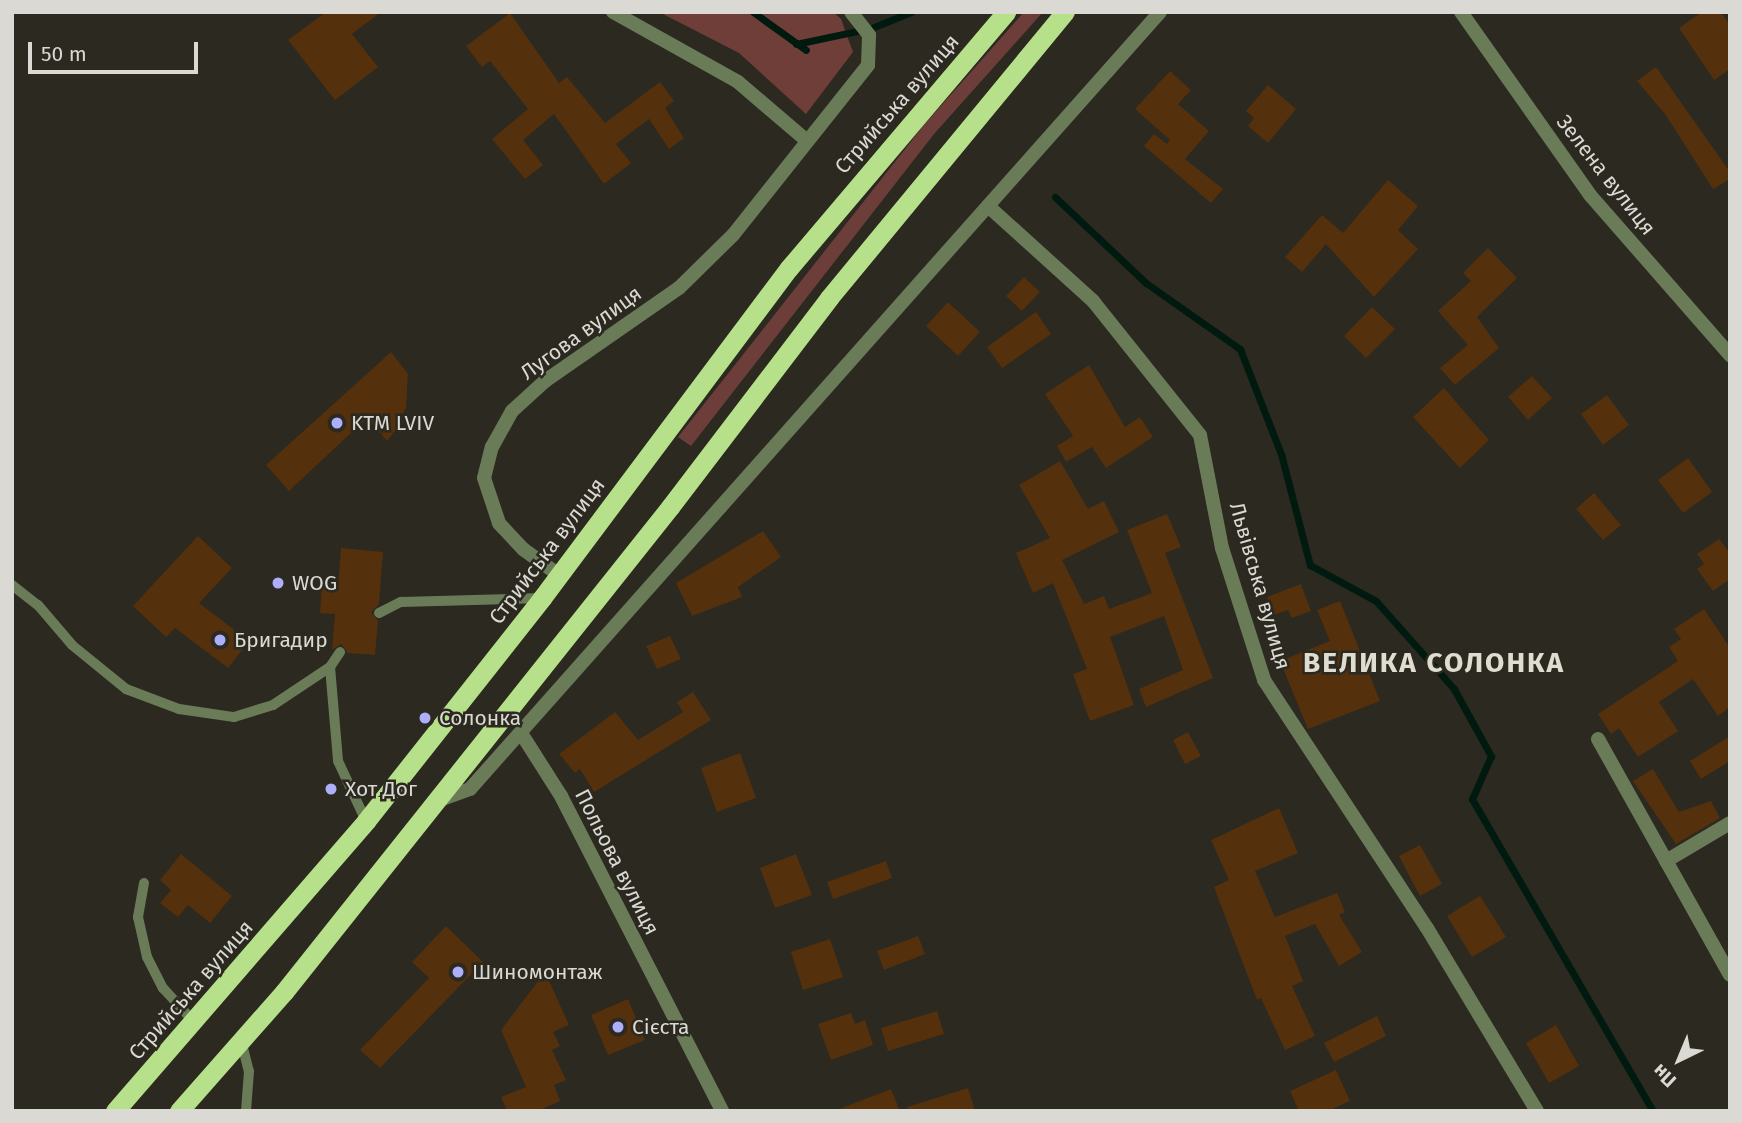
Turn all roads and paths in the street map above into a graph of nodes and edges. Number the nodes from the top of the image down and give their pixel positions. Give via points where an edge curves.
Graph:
1 (612, 12) edge
2 (851, 12) edge
3 (1006, 12) edge
4 (1065, 12) edge
5 (1160, 12) edge
6 (1461, 12) edge
7 (806, 140) junction
8 (988, 206) junction
9 (1730, 355) edge
10 (559, 575) junction
11 (12, 584) edge
12 (542, 598) junction
13 (379, 613) dead end
14 (340, 652) dead end
15 (330, 667) junction
16 (521, 733) junction
17 (1598, 740) dead end
18 (437, 801) junction
19 (366, 821) junction
20 (1730, 823) edge
21 (1666, 861) junction
22 (145, 884) dead end
23 (1730, 975) edge
24 (194, 1022) junction
25 (241, 1040) junction
26 (115, 1111) edge
27 (179, 1111) edge
28 (246, 1111) edge
29 (722, 1111) edge
30 (1537, 1111) edge

1 - 7 street via 738,82
2 - 7 street, Лугова вулиця via 869,35 868,65
3 - 10 highway, Стрийська вулиця via 789,268
4 - 18 highway via 829,298
5 - 8 street
6 - 9 street, Зелена вулиця via 1590,195
7 - 10 street, Лугова вулиця via 733,235 680,288 545,381 512,411 492,447 484,478 499,523 523,550
8 - 16 street
8 - 30 street, Львівська вулиця via 1093,301 1200,435 1222,548 1264,680 1427,928
10 - 12 highway, Стрийська вулиця
11 - 15 lane via 72,645 126,689 179,709 234,717 273,705
12 - 13 lane via 401,602
12 - 19 highway, Стрийська вулиця
14 - 15 lane
15 - 19 lane via 338,761
16 - 18 street via 470,789
16 - 29 street, Польова вулиця via 561,796
17 - 21 street
18 - 25 highway
19 - 24 highway, Стрийська вулиця
20 - 21 street
21 - 23 street
22 - 24 lane via 138,917 148,957 163,988
24 - 26 highway, Стрийська вулиця
25 - 27 highway
25 - 28 lane via 249,1072

